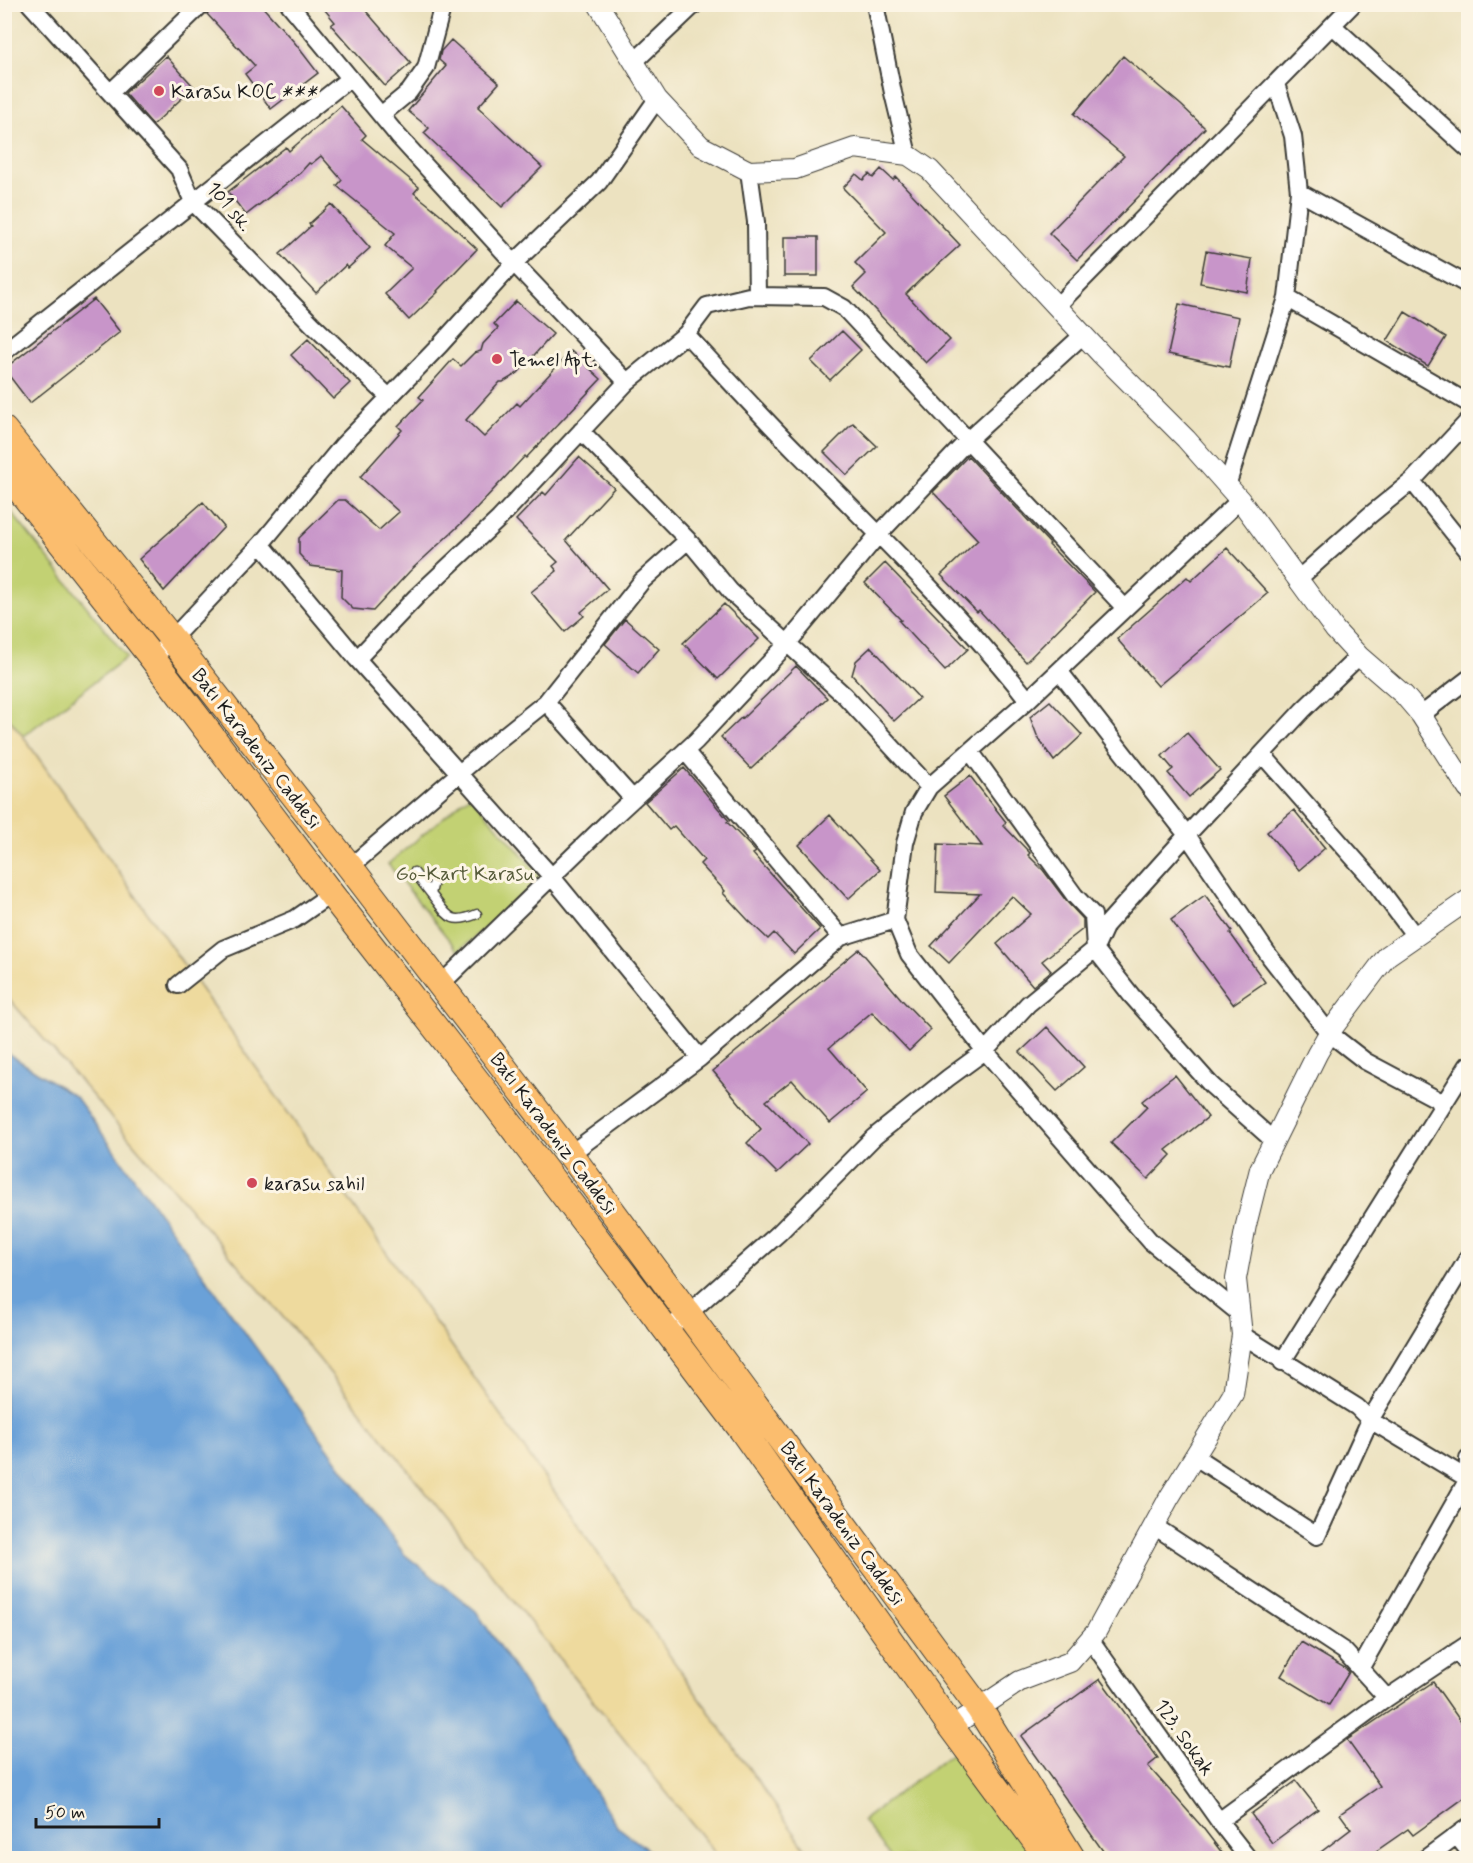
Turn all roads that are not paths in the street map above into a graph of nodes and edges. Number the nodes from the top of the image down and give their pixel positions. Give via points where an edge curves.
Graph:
1 (202, 4) edge
2 (289, 4) edge
3 (444, 4) edge
4 (598, 4) edge
5 (695, 4) edge
6 (875, 4) edge
7 (1353, 4) edge
8 (33, 5) edge
9 (1334, 26) junction
10 (634, 62) junction
11 (350, 78) junction
12 (1276, 84) junction
13 (111, 92) junction
14 (657, 99) junction
15 (381, 115) junction
16 (1468, 149) edge
17 (908, 155) junction
18 (749, 171) junction
19 (1299, 192) junction
20 (194, 202) junction
21 (514, 264) junction
22 (1468, 285) edge
23 (757, 296) junction
24 (1287, 298) junction
25 (1057, 306) junction
26 (686, 334) junction
27 (1083, 335) junction
28 (4, 352) edge
29 (627, 382) junction
30 (389, 397) junction
31 (1468, 403) edge
32 (1468, 421) edge
33 (4, 430) edge
34 (581, 431) junction
35 (968, 440) junction
36 (4, 470) edge
37 (1412, 481) junction
38 (1233, 493) junction
39 (879, 535) junction
40 (688, 540) junction
41 (261, 544) junction
42 (1468, 551) edge
43 (1298, 580) junction
44 (1125, 608) junction
45 (172, 639) junction
46 (787, 644) junction
47 (1359, 656) junction
48 (153, 659) junction
49 (357, 659) junction
50 (1059, 670) junction
51 (1468, 680) edge
52 (1028, 700) junction
53 (546, 702) junction
54 (1421, 714) junction
55 (970, 751) junction
56 (685, 752) junction
57 (1262, 754) junction
58 (460, 773) junction
59 (929, 787) junction
60 (1468, 789) edge
61 (633, 799) junction
62 (1187, 834) junction
63 (350, 867) junction
64 (414, 872) dead end
65 (435, 877) dead end
66 (552, 877) junction
67 (331, 894) junction
68 (431, 894) junction
69 (1468, 900) edge
70 (477, 914) dead end
71 (895, 920) junction
72 (1415, 936) junction
73 (841, 937) junction
74 (1095, 949) junction
75 (178, 985) dead end
76 (440, 985) junction
77 (1329, 1032) junction
78 (985, 1051) junction
79 (700, 1058) junction
80 (1468, 1065) edge
81 (1444, 1103) junction
82 (1274, 1141) junction
83 (570, 1154) junction
84 (1468, 1258) edge
85 (688, 1313) junction
86 (1239, 1313) junction
87 (666, 1330) junction
88 (1242, 1335) junction
89 (1282, 1362) junction
90 (1370, 1420) junction
91 (1194, 1456) junction
92 (1468, 1459) edge
93 (1468, 1479) edge
94 (1154, 1526) junction
95 (1090, 1639) junction
96 (1463, 1648) edge
97 (1468, 1665) edge
98 (1360, 1669) junction
99 (1387, 1698) junction
100 (979, 1708) junction
101 (951, 1726) junction
102 (1219, 1821) junction
103 (1462, 1832) edge
104 (1468, 1850) edge
105 (1048, 1858) edge
106 (1072, 1858) edge
107 (1248, 1858) edge
108 (1426, 1858) edge

1 - 13 street
2 - 11 street
3 - 15 street via 426,68 409,92
4 - 10 street
5 - 10 street
6 - 17 street
7 - 9 street
8 - 13 street, 101 sk.
9 - 12 street
9 - 16 street
10 - 14 street
11 - 15 street
11 - 20 street
12 - 19 street via 1293,136
12 - 25 street
13 - 20 street, 101 sk. via 179,169
14 - 18 street via 702,146
14 - 21 street via 599,182
15 - 21 street
17 - 18 street via 855,148 795,170
17 - 25 street via 930,170
18 - 23 street via 756,222
19 - 22 street
19 - 24 street
20 - 28 street
20 - 30 street, 101 sk.
21 - 29 street
21 - 30 street
23 - 26 street via 707,306
23 - 35 street via 824,297 844,308
24 - 31 street
24 - 38 street
25 - 27 street
26 - 29 street
26 - 39 street
27 - 35 street
27 - 38 street via 1186,439
29 - 34 street
30 - 41 street via 342,446
32 - 37 street
33 - 45 main road, Batı Karadeniz Caddesi
34 - 40 street
34 - 49 street via 499,519
35 - 39 street
35 - 44 street
36 - 48 main road, Batı Karadeniz Caddesi
37 - 42 street
37 - 43 street
38 - 43 street
38 - 44 street
39 - 46 street
39 - 52 street via 983,645
40 - 46 street via 731,592
40 - 53 street via 642,581
41 - 45 street
41 - 49 street
43 - 47 street
44 - 50 street
45 - 48 street
45 - 63 main road, Batı Karadeniz Caddesi
46 - 56 street
46 - 59 street via 845,696
47 - 54 street
47 - 57 street
48 - 67 main road, Batı Karadeniz Caddesi
49 - 58 street
50 - 52 street
50 - 62 street
51 - 54 street
52 - 55 street
53 - 58 street
53 - 61 street
54 - 60 street
55 - 59 street
55 - 74 street via 1093,915
56 - 61 street
56 - 73 street
57 - 62 street
57 - 72 street via 1373,880
58 - 63 street
58 - 66 street
59 - 71 street via 914,813 905,843
61 - 66 street
62 - 74 street via 1106,925
62 - 77 street via 1270,957
63 - 76 main road, Batı Karadeniz Caddesi
64 - 68 lane
65 - 68 lane
66 - 76 street
66 - 79 street
67 - 75 street via 295,919 223,949
67 - 87 main road, Batı Karadeniz Caddesi
68 - 70 lane via 449,917 463,920
69 - 72 street
71 - 73 street
71 - 78 street via 909,954
72 - 77 street via 1387,956
73 - 79 street
74 - 78 street via 1028,1004
74 - 82 street via 1211,1084
76 - 83 main road, Batı Karadeniz Caddesi
77 - 81 street via 1365,1061
77 - 82 street
78 - 85 street via 874,1137 779,1233
78 - 86 street via 1151,1242
79 - 83 street
80 - 81 street
81 - 89 street
82 - 86 street via 1260,1169 1246,1224 1236,1279
83 - 85 main road, Batı Karadeniz Caddesi
84 - 90 street
85 - 87 street
85 - 100 main road, Batı Karadeniz Caddesi
86 - 88 street
87 - 101 main road, Batı Karadeniz Caddesi via 742,1430
88 - 89 street
88 - 91 street via 1233,1394
89 - 90 street via 1357,1407
90 - 91 street via 1317,1536
90 - 93 street
91 - 94 street
92 - 93 street
93 - 98 street
94 - 95 street
94 - 98 street via 1344,1651
95 - 100 street via 1070,1662 1020,1681
95 - 102 street, 123. Sokak
96 - 97 street
96 - 99 street
98 - 99 street
99 - 102 street
100 - 101 street
100 - 106 main road, Batı Karadeniz Caddesi
101 - 105 main road, Batı Karadeniz Caddesi
102 - 107 street, 123. Sokak
103 - 104 street
103 - 108 street

